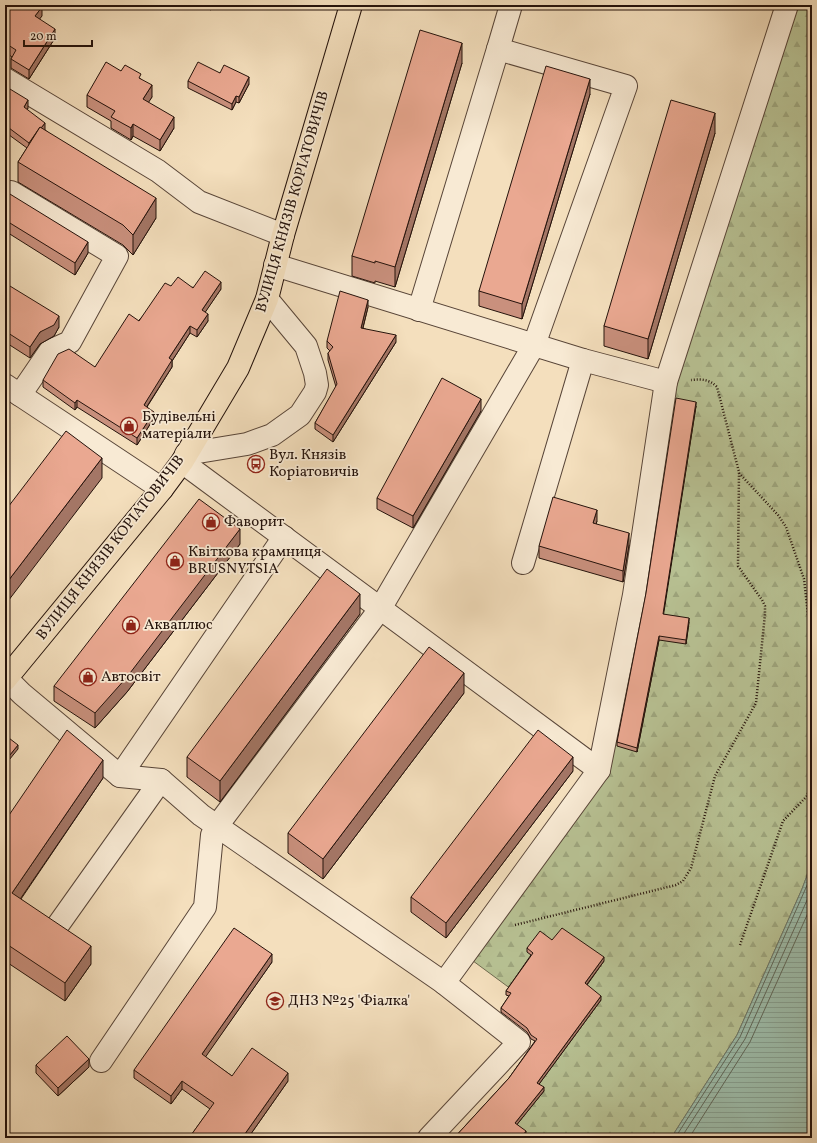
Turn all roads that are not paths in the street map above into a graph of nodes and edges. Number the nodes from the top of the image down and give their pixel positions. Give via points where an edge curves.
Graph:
1 (351, 5) edge
2 (511, 5) edge
3 (787, 5) edge
4 (498, 49) junction
5 (5, 79) edge
6 (12, 192) dead end
7 (283, 235) junction
8 (275, 265) junction
9 (267, 299) junction
10 (419, 310) junction
11 (534, 345) junction
12 (583, 360) junction
13 (666, 382) junction
14 (12, 390) edge
15 (184, 458) junction
16 (162, 489) junction
17 (284, 538) junction
18 (523, 563) dead end
19 (380, 609) junction
20 (6, 680) edge
21 (599, 770) junction
22 (120, 776) junction
23 (161, 780) junction
24 (217, 826) junction
25 (58, 925) edge
26 (444, 983) junction
27 (101, 1060) dead end
28 (429, 1138) edge

1 - 7 main road, ВУЛИЦЯ КНЯЗІВ КОРІАТОВИЧІВ
2 - 4 street
3 - 13 street
4 - 10 street
4 - 11 street via 626,86
5 - 7 street via 158,171 199,202
6 - 14 street via 117,256 70,342 50,351
7 - 8 main road, ВУЛИЦЯ КНЯЗІВ КОРІАТОВИЧІВ
8 - 9 main road, ВУЛИЦЯ КНЯЗІВ КОРІАТОВИЧІВ
8 - 10 street
9 - 15 main road, ВУЛИЦЯ КНЯЗІВ КОРІАТОВИЧІВ via 238,368
9 - 15 street via 306,346 317,385 315,392 300,415 272,435 247,444
10 - 11 street
11 - 12 street
11 - 19 street
12 - 13 street
12 - 18 street
13 - 21 street via 634,595
14 - 16 street
15 - 16 main road, ВУЛИЦЯ КНЯЗІВ КОРІАТОВИЧІВ
15 - 17 street
16 - 20 main road, ВУЛИЦЯ КНЯЗІВ КОРІАТОВИЧІВ
17 - 19 street
17 - 22 street
19 - 21 street
19 - 24 street
20 - 22 street
21 - 26 street
22 - 23 street
23 - 24 street
23 - 25 street
24 - 26 street
24 - 27 street via 212,835 205,907
26 - 28 street via 519,1042

